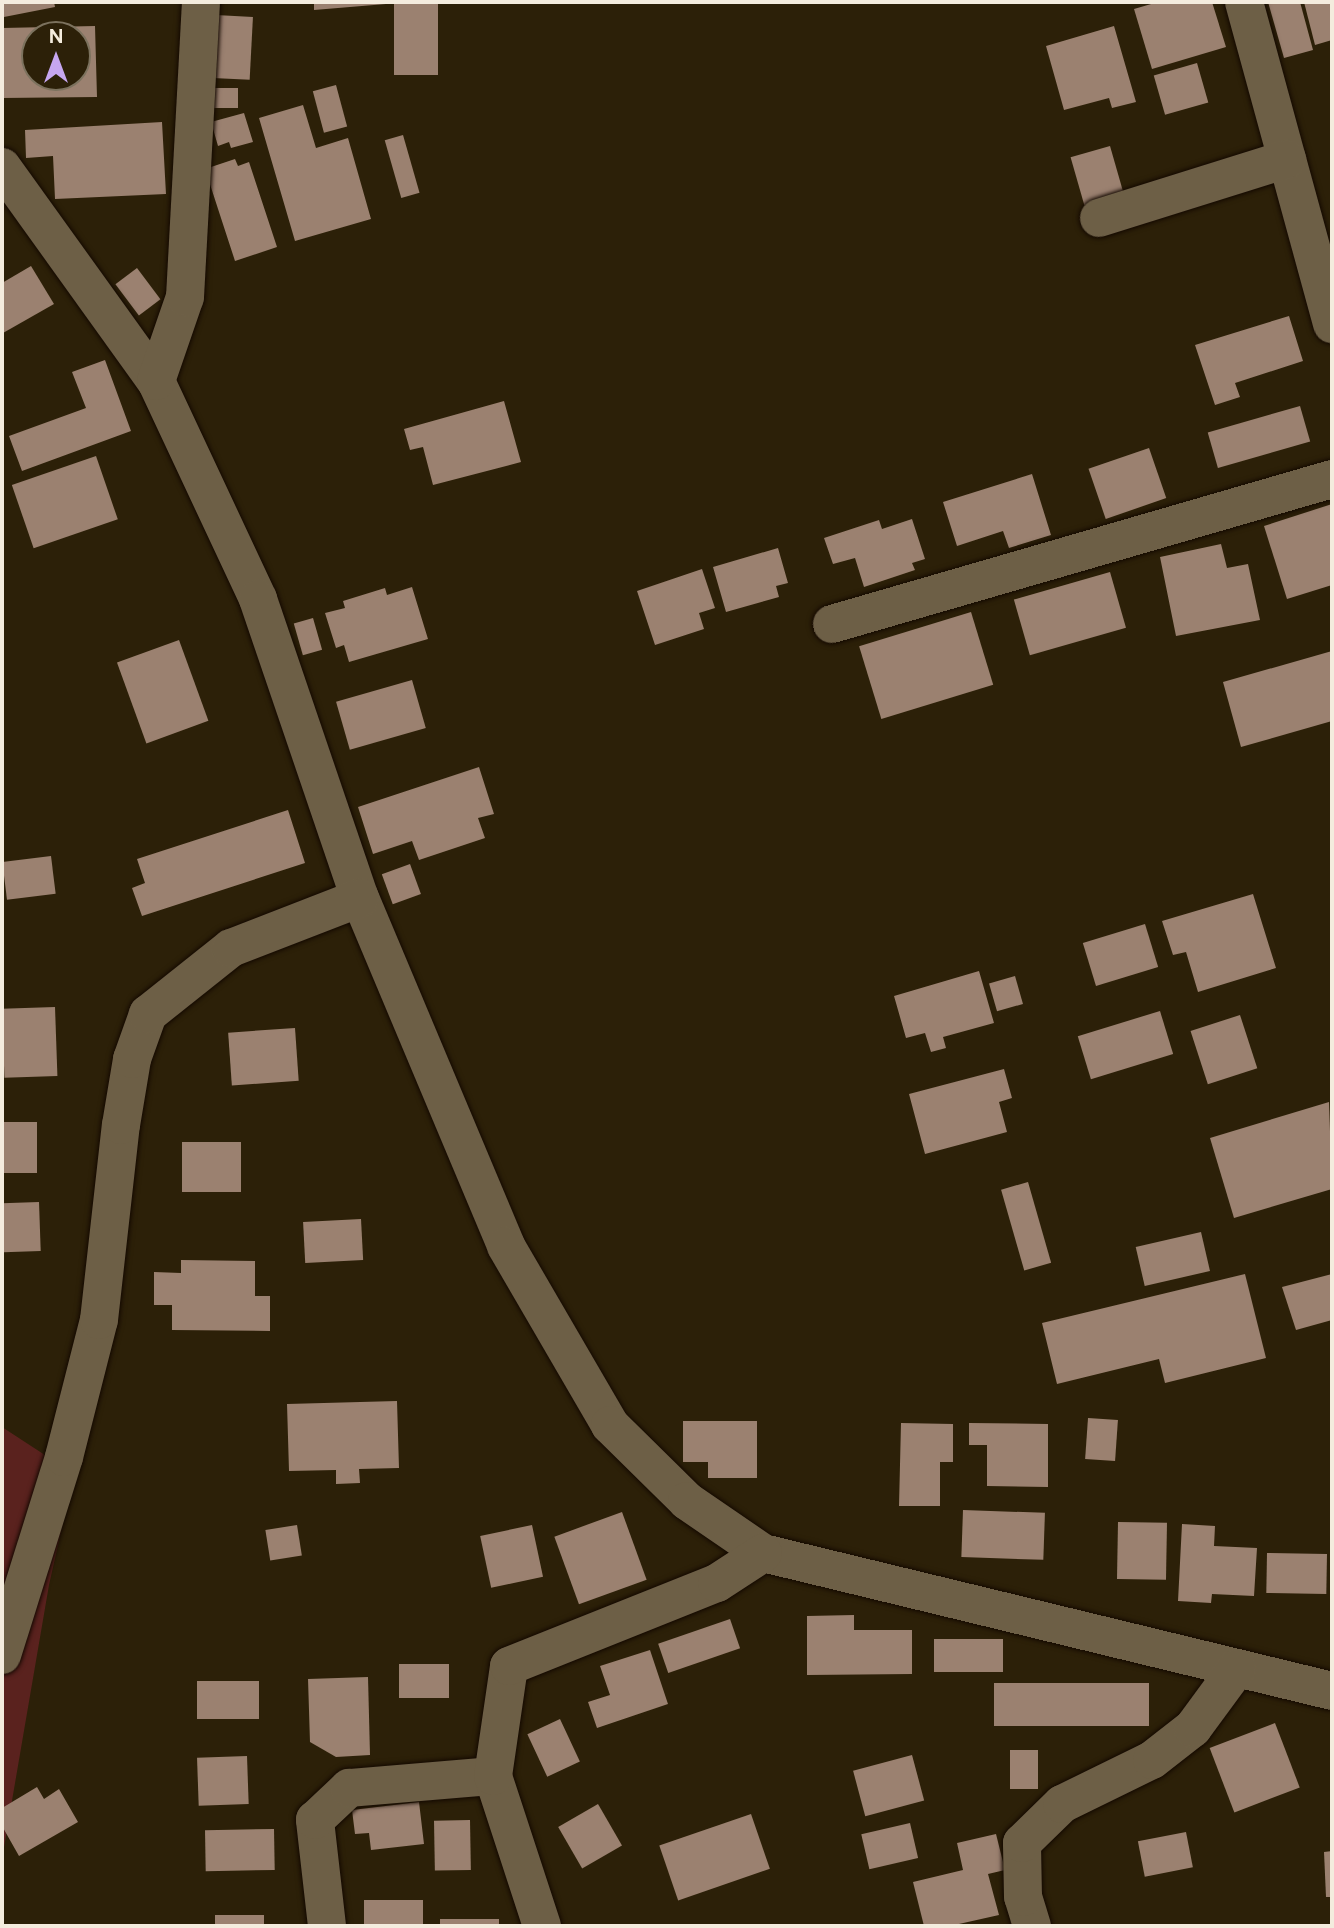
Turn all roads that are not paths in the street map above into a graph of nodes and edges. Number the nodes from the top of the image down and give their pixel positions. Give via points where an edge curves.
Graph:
1 (201, 2) edge
2 (1244, 2) edge
3 (1287, 159) junction
4 (2, 167) edge
5 (1099, 218) dead end
6 (1332, 324) edge
7 (156, 381) junction
8 (1332, 479) edge
9 (832, 624) dead end
10 (360, 898) junction
11 (764, 1553) junction
12 (2, 1655) edge
13 (1237, 1668) junction
14 (1332, 1691) edge
15 (493, 1776) junction
16 (327, 1926) edge
17 (542, 1926) edge
18 (1032, 1926) edge

1 - 7 street via 186,297
2 - 3 street
3 - 5 street
3 - 6 street
4 - 7 street
7 - 10 street via 258,599
8 - 9 street
10 - 11 street via 506,1246 610,1425 687,1501
10 - 12 street via 231,947 148,1014 132,1059 121,1125 99,1320 64,1458
11 - 13 street
11 - 15 street via 717,1583 509,1666
13 - 14 street
13 - 18 street via 1193,1728 1152,1760 1062,1804 1022,1843 1020,1878
15 - 16 street via 349,1788 315,1820
15 - 17 street

